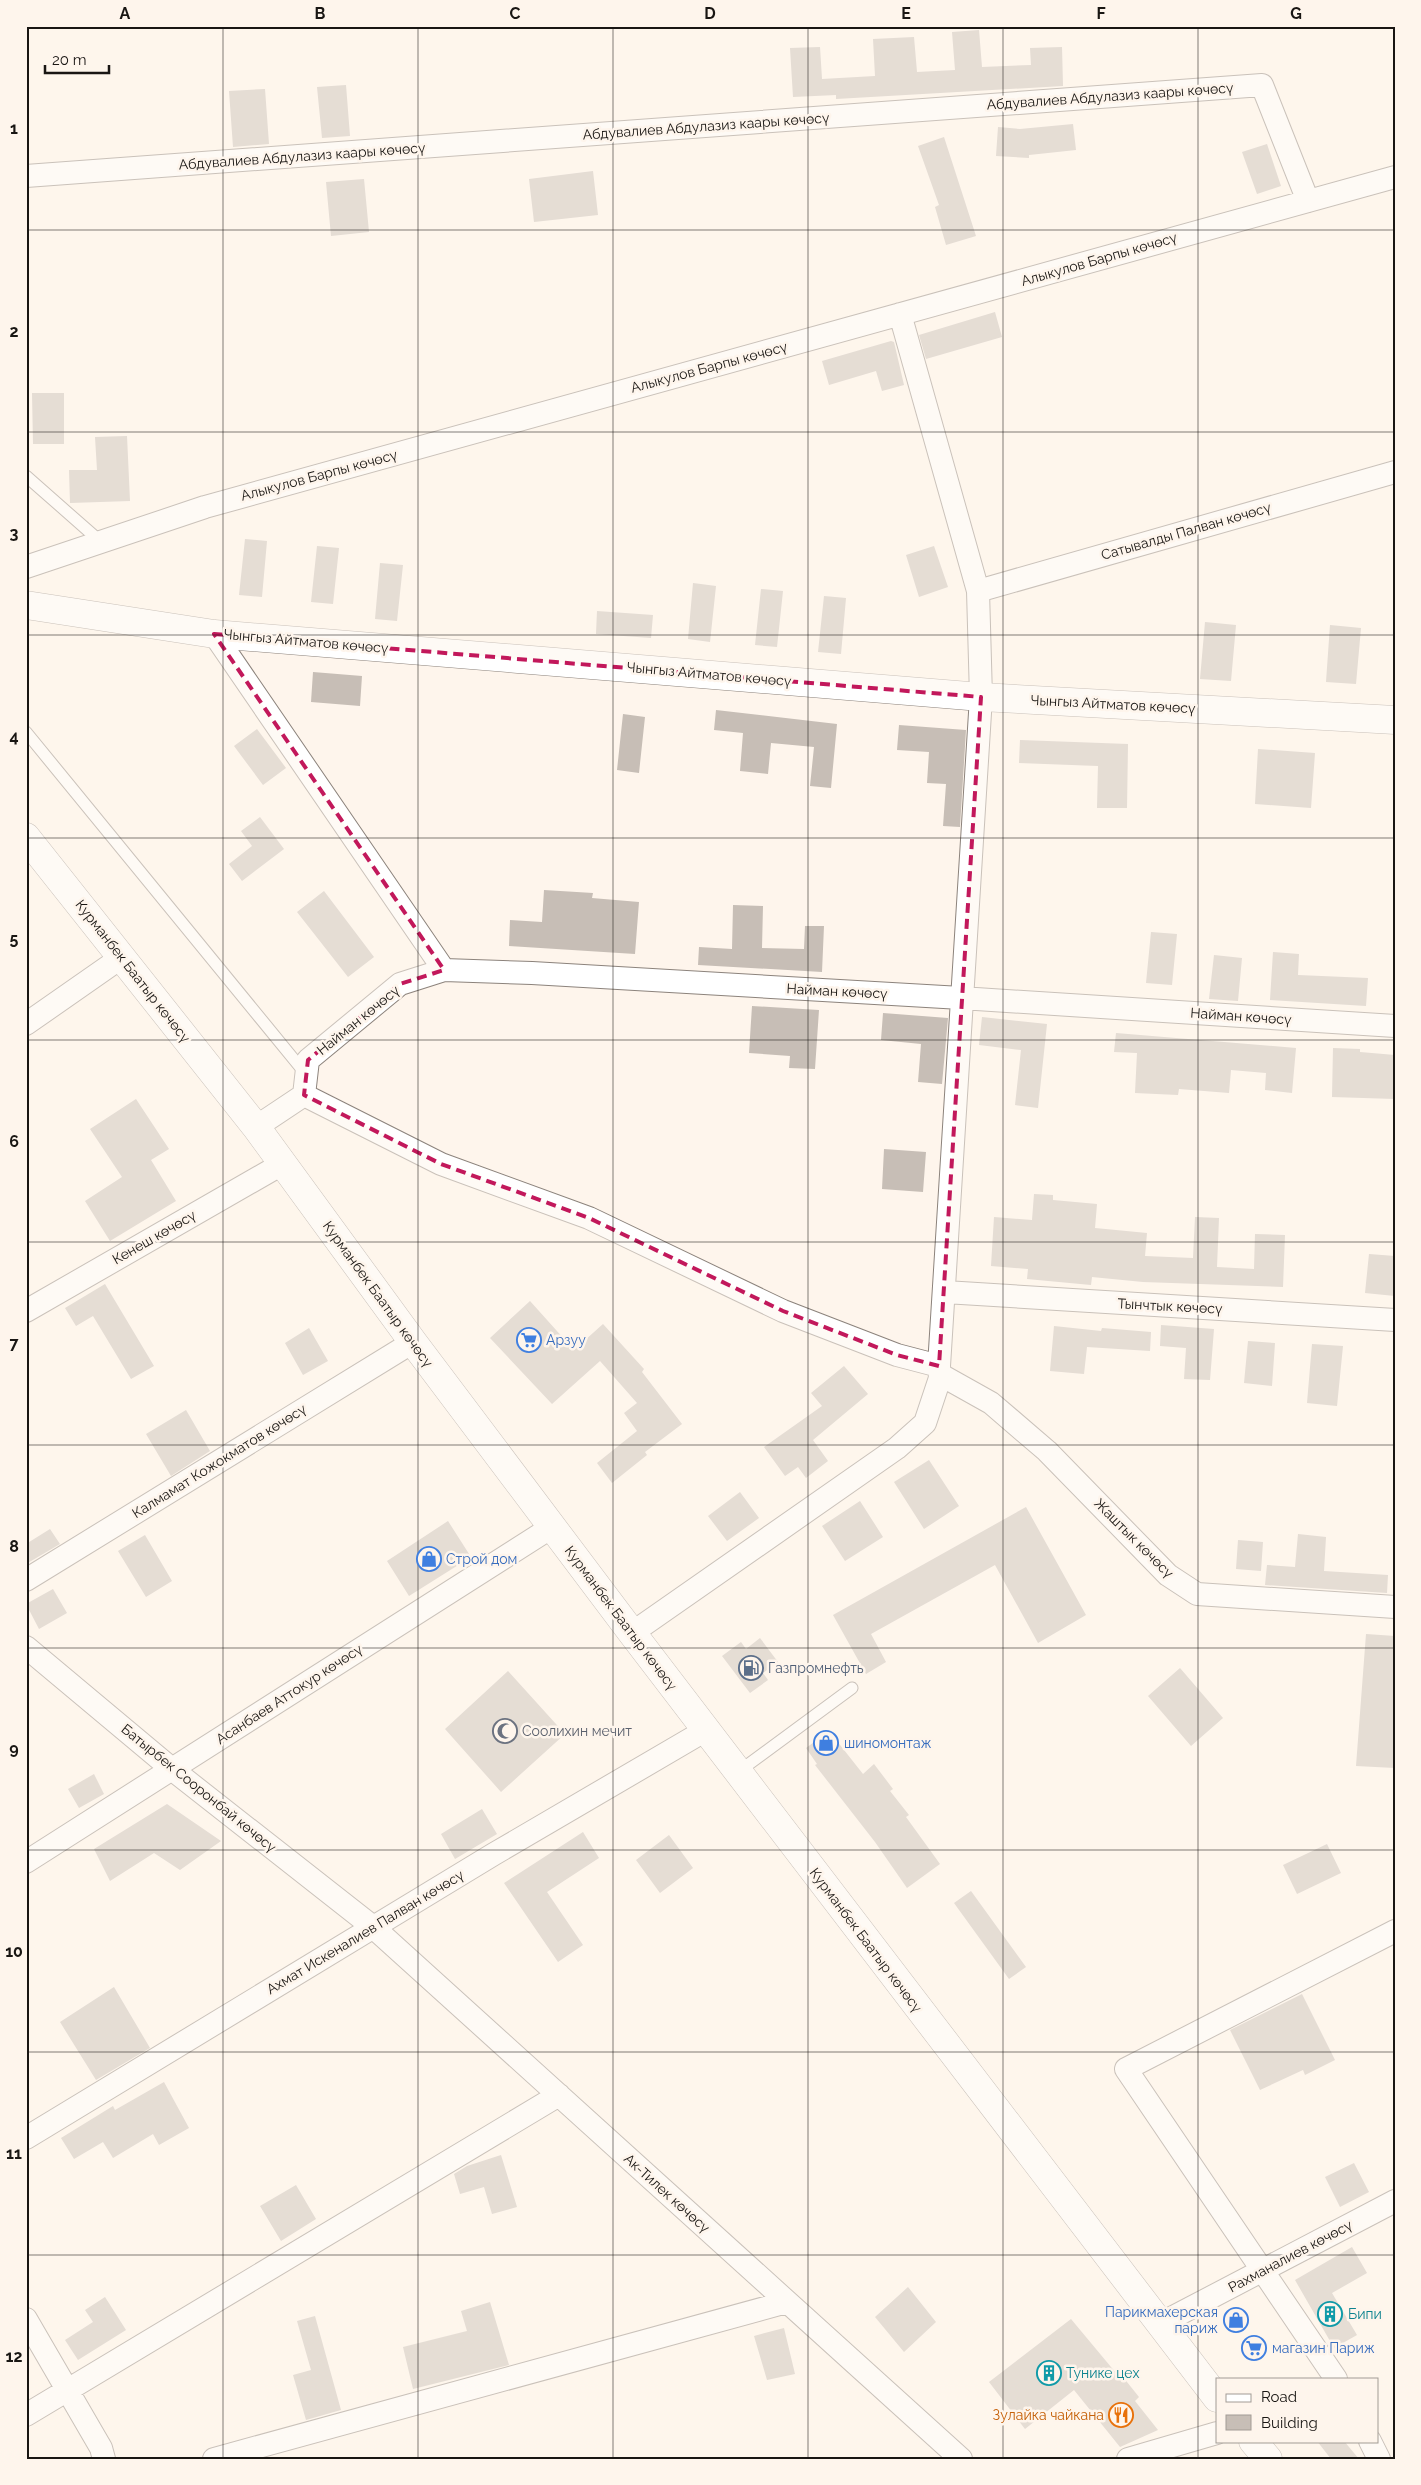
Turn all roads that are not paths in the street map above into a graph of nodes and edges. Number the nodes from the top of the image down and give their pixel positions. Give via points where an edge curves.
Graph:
1 (26, 176) edge
2 (1395, 177) edge
3 (1308, 201) junction
4 (900, 314) junction
5 (1395, 472) edge
6 (26, 476) edge
7 (101, 542) junction
8 (26, 567) edge
9 (978, 591) junction
10 (26, 605) edge
11 (214, 634) junction
12 (981, 697) junction
13 (1395, 720) edge
14 (26, 732) edge
15 (26, 837) edge
16 (122, 957) junction
17 (444, 970) junction
18 (961, 998) junction
19 (26, 1024) edge
20 (1395, 1026) edge
21 (306, 1076) junction
22 (256, 1127) junction
23 (282, 1164) junction
24 (945, 1292) junction
25 (26, 1311) edge
26 (1395, 1320) edge
27 (413, 1342) junction
28 (940, 1371) junction
29 (552, 1527) junction
30 (26, 1580) edge
31 (1395, 1607) edge
32 (632, 1633) junction
33 (26, 1647) edge
34 (852, 1688) dead end
35 (706, 1730) junction
36 (173, 1770) junction
37 (738, 1772) junction
38 (26, 1862) edge
39 (373, 1927) junction
40 (1395, 1931) edge
41 (559, 2095) junction
42 (26, 2138) edge
43 (1395, 2201) edge
44 (1264, 2270) junction
45 (787, 2302) junction
46 (26, 2319) edge
47 (1160, 2324) junction
48 (1335, 2378) edge
49 (67, 2390) junction
50 (1216, 2397) edge
51 (26, 2416) edge
52 (1216, 2433) edge
53 (1254, 2442) edge
54 (1370, 2442) edge
55 (104, 2459) edge
56 (214, 2459) edge
57 (961, 2459) edge
58 (1128, 2459) edge
59 (1268, 2459) edge
60 (1379, 2459) edge

1 - 3 street, Абдувалиев Абдулазиз каары көчөсү via 1262,85
2 - 3 street, Алыкулов Барпы көчөсү
3 - 4 street, Алыкулов Барпы көчөсү
4 - 7 street, Алыкулов Барпы көчөсү via 205,507
4 - 9 street
5 - 9 street, Сатывалды Палван көчөсү
6 - 7 lane
7 - 8 street, Алыкулов Барпы көчөсү
9 - 12 street
10 - 11 main road, Чынгыз Айтматов көчөсү
11 - 12 main road, Чынгыз Айтматов көчөсү
11 - 17 street
12 - 13 main road, Чынгыз Айтматов көчөсү
12 - 18 street
14 - 21 lane
15 - 16 main road, Курманбек Баатыр көчөсү
16 - 19 street
16 - 22 main road, Курманбек Баатыр көчөсү
17 - 18 street, Найман көчөсү
17 - 21 street, Найман көчөсү via 400,984
18 - 20 street, Найман көчөсү
18 - 24 street
21 - 22 street, Найман көчөсү
21 - 28 street, Жаштык көчөсү via 441,1164 590,1218 783,1311
22 - 23 main road, Курманбек Баатыр көчөсү
23 - 25 street, Кенеш көчөсү
23 - 27 main road, Курманбек Баатыр көчөсү
24 - 26 street, Тынчтык көчөсү
24 - 28 street
27 - 29 main road, Курманбек Баатыр көчөсү
27 - 30 street, Калмамат Кожокматов көчөсү
28 - 31 street, Жаштык көчөсү via 990,1403 1047,1451 1168,1576 1197,1594
28 - 32 street via 924,1423 897,1448
29 - 32 main road, Курманбек Баатыр көчөсү
29 - 36 street, Асанбаев Аттокур көчөсү
32 - 35 main road, Курманбек Баатыр көчөсү
33 - 36 street, Батырбек Сооронбай көчөсү
34 - 37 lane
35 - 37 main road, Курманбек Баатыр көчөсү
35 - 39 street, Ахмат Искеналиев Палван көчөсү
36 - 38 street, Асанбаев Аттокур көчөсү
36 - 39 street, Батырбек Сооронбай көчөсү
37 - 47 main road, Курманбек Баатыр көчөсү
39 - 41 street, Ак-Тилек көчөсү
39 - 42 street, Ахмат Искеналиев Палван көчөсү
40 - 44 street via 1126,2069
41 - 45 street, Ак-Тилек көчөсү
41 - 49 street
43 - 44 street, Рахманалиев көчөсү
44 - 47 street, Рахманалиев көчөсү
44 - 48 street
45 - 56 street
45 - 57 street, Ак-Тилек көчөсү
46 - 49 street
47 - 50 main road, Курманбек Баатыр көчөсү
49 - 51 street
49 - 55 street via 101,2448
52 - 58 street
53 - 59 main road
54 - 60 street

